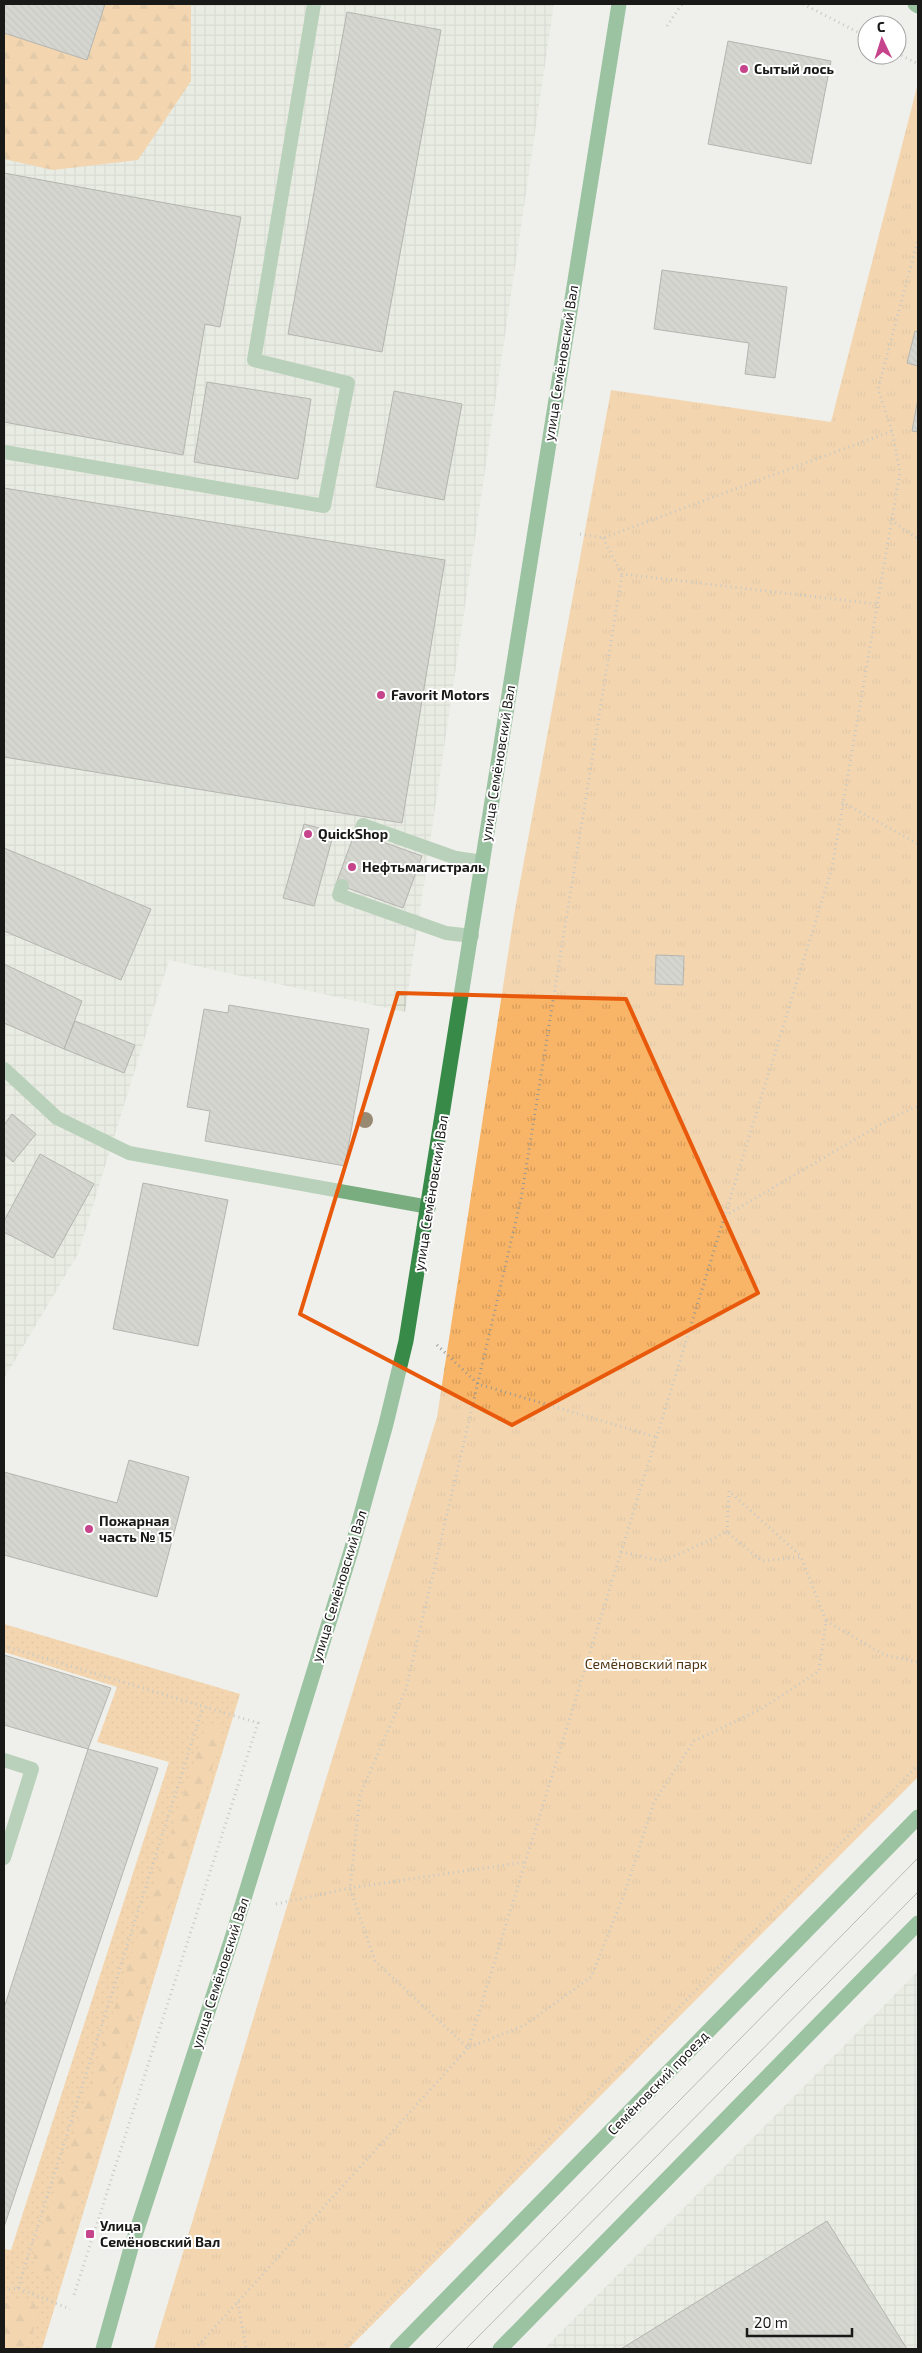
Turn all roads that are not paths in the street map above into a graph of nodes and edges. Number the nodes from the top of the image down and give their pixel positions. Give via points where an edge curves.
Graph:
1 (314, 4) edge
2 (619, 4) edge
3 (915, 4) edge
4 (918, 6) edge
5 (4, 452) edge
6 (360, 834) dead end
7 (483, 862) junction
8 (342, 886) dead end
9 (472, 936) junction
10 (4, 1069) edge
11 (429, 1207) junction
12 (4, 1760) edge
13 (918, 1817) edge
14 (4, 1858) edge
15 (918, 1923) edge
16 (103, 2349) edge
17 (397, 2349) edge
18 (500, 2349) edge

1 - 5 lane via 254,360 348,383 324,506
2 - 7 street, улица Семёновский Вал
3 - 4 street
6 - 7 lane via 364,825 414,848
7 - 9 street, улица Семёновский Вал
8 - 9 lane via 338,895 368,900 446,933
9 - 11 street, улица Семёновский Вал
10 - 11 lane via 57,1118 129,1153
11 - 16 street, улица Семёновский Вал via 406,1340 351,1551 234,1932 131,2248
12 - 14 lane via 32,1769
13 - 17 street, Семёновский проезд
15 - 18 street

